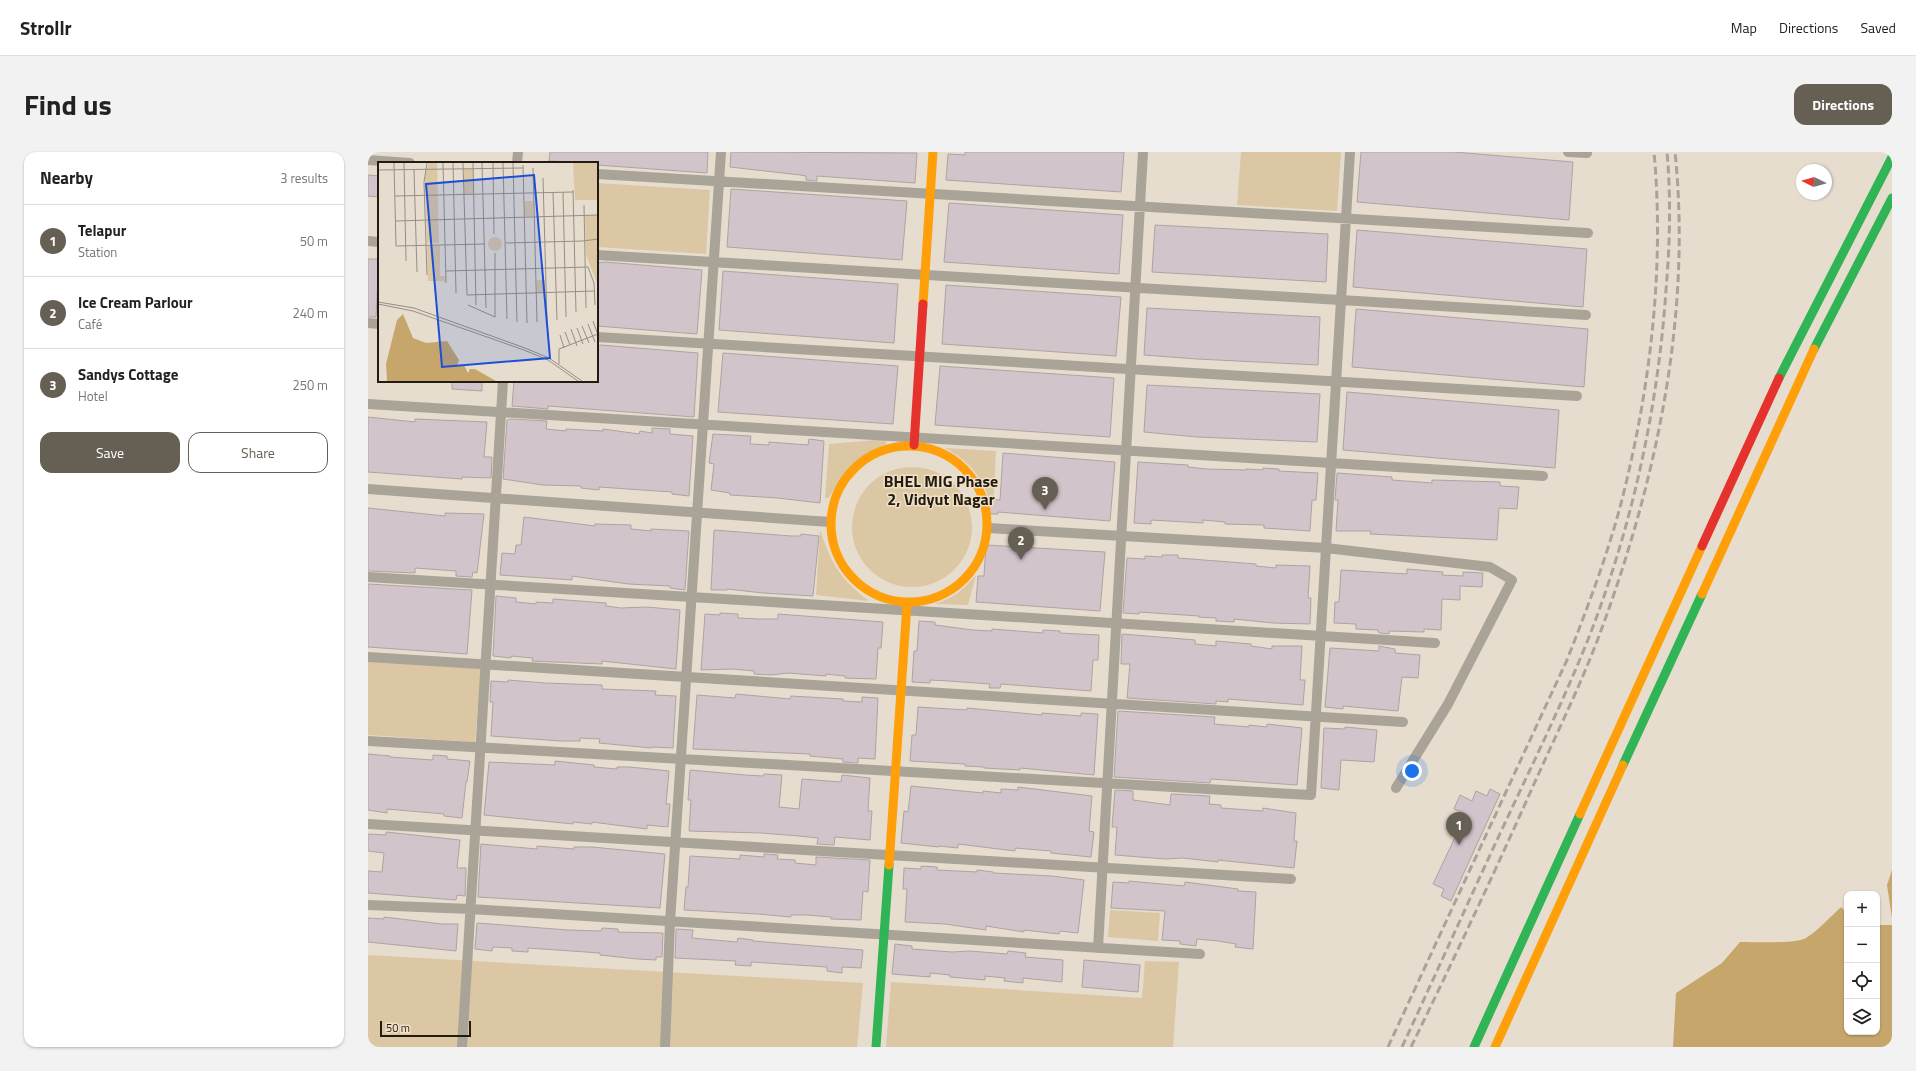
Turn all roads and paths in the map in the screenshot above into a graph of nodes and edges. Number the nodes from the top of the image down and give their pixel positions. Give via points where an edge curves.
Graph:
1 (518, 152) edge
2 (721, 152) edge
3 (933, 152) edge
4 (1143, 152) edge
5 (1350, 152) edge
6 (1568, 152) edge
7 (1587, 153) dead end
8 (1892, 157) edge
9 (368, 160) edge
10 (396, 162) edge
11 (517, 162) edge
12 (598, 174) edge
13 (719, 181) junction
14 (930, 194) junction
15 (1892, 198) edge
16 (1140, 206) junction
17 (1346, 218) junction
18 (1588, 233) dead end
19 (368, 241) edge
20 (378, 242) edge
21 (598, 255) edge
22 (714, 262) junction
23 (925, 275) junction
24 (1136, 288) junction
25 (1341, 300) junction
26 (1586, 315) dead end
27 (368, 323) edge
28 (378, 324) edge
29 (598, 337) edge
30 (708, 344) junction
31 (919, 356) junction
32 (1131, 369) junction
33 (504, 382) edge
34 (1336, 382) junction
35 (1577, 396) dead end
36 (368, 404) edge
37 (502, 412) junction
38 (703, 424) junction
39 (914, 441) junction
40 (1126, 450) junction
41 (1331, 463) junction
42 (1542, 476) dead end
43 (368, 489) edge
44 (496, 498) junction
45 (697, 513) junction
46 (830, 522) junction
47 (988, 528) junction
48 (1122, 536) junction
49 (1326, 548) junction
50 (368, 578) edge
51 (491, 585) junction
52 (692, 597) junction
53 (907, 607) junction
54 (1116, 623) junction
55 (1321, 636) junction
56 (1435, 643) dead end
57 (368, 657) edge
58 (486, 664) junction
59 (686, 677) junction
60 (901, 690) junction
61 (1112, 704) junction
62 (1316, 717) junction
63 (1403, 722) dead end
64 (368, 741) edge
65 (481, 747) junction
66 (681, 758) junction
67 (895, 771) junction
68 (1107, 783) junction
69 (1396, 788) dead end
70 (368, 824) edge
71 (476, 829) junction
72 (676, 842) junction
73 (889, 854) junction
74 (1103, 867) junction
75 (1291, 879) dead end
76 (368, 905) edge
77 (471, 909) junction
78 (670, 922) junction
79 (884, 935) junction
80 (1098, 948) junction
81 (1200, 954) dead end
82 (462, 1047) edge
83 (665, 1047) edge
84 (876, 1047) edge
85 (1474, 1047) edge
86 (1495, 1047) edge

1 - 11 street
2 - 13 street
3 - 14 street
4 - 16 street
5 - 17 street
6 - 7 street
8 - 85 street via 1790,354
9 - 10 street
12 - 13 street
13 - 14 street
13 - 22 street
14 - 16 street
14 - 23 street
15 - 86 street via 1807,362
16 - 17 street
16 - 24 street
17 - 18 street
17 - 25 street
19 - 20 street
21 - 22 street
22 - 23 street
22 - 30 street
23 - 24 street
23 - 31 street
24 - 25 street
24 - 32 street
25 - 26 street
25 - 34 street
27 - 28 street
29 - 30 street
30 - 31 street
30 - 38 street
31 - 32 street
31 - 39 street
32 - 34 street
32 - 40 street
33 - 37 street
34 - 35 street
34 - 41 street
36 - 37 street
37 - 38 street
37 - 44 street
38 - 39 street
38 - 45 street
39 - 40 street
39 - 46 street via 866,458 847,475 835,497
39 - 47 street via 938,450 959,463 975,481 985,504
40 - 41 street
40 - 48 street
41 - 42 street
41 - 49 street
43 - 44 street
44 - 45 street
44 - 51 street
45 - 46 street
45 - 52 street
46 - 53 street via 834,547 844,569 861,587 882,599
47 - 48 street
47 - 53 street via 982,552 970,574 952,590
48 - 49 street
48 - 54 street
49 - 55 street
49 - 69 street via 1490,567 1512,580 1448,704
50 - 51 street
51 - 52 street
51 - 58 street
52 - 53 street
52 - 59 street
53 - 54 street
53 - 60 street
54 - 55 street
54 - 61 street
55 - 56 street
55 - 62 street
57 - 58 street
58 - 59 street
58 - 65 street
59 - 60 street
59 - 66 street
60 - 61 street
60 - 67 street
61 - 62 street
61 - 68 street
62 - 63 street
62 - 68 street via 1312,796
64 - 65 street
65 - 66 street
65 - 71 street
66 - 67 street
66 - 72 street
67 - 68 street
67 - 73 street
68 - 74 street
70 - 71 street
71 - 72 street
71 - 77 street
72 - 73 street
72 - 78 street
73 - 74 street
73 - 79 street
74 - 75 street
74 - 80 street
76 - 77 street
77 - 78 street
77 - 82 street
78 - 79 street
78 - 83 street
79 - 80 street
79 - 84 street
80 - 81 street

